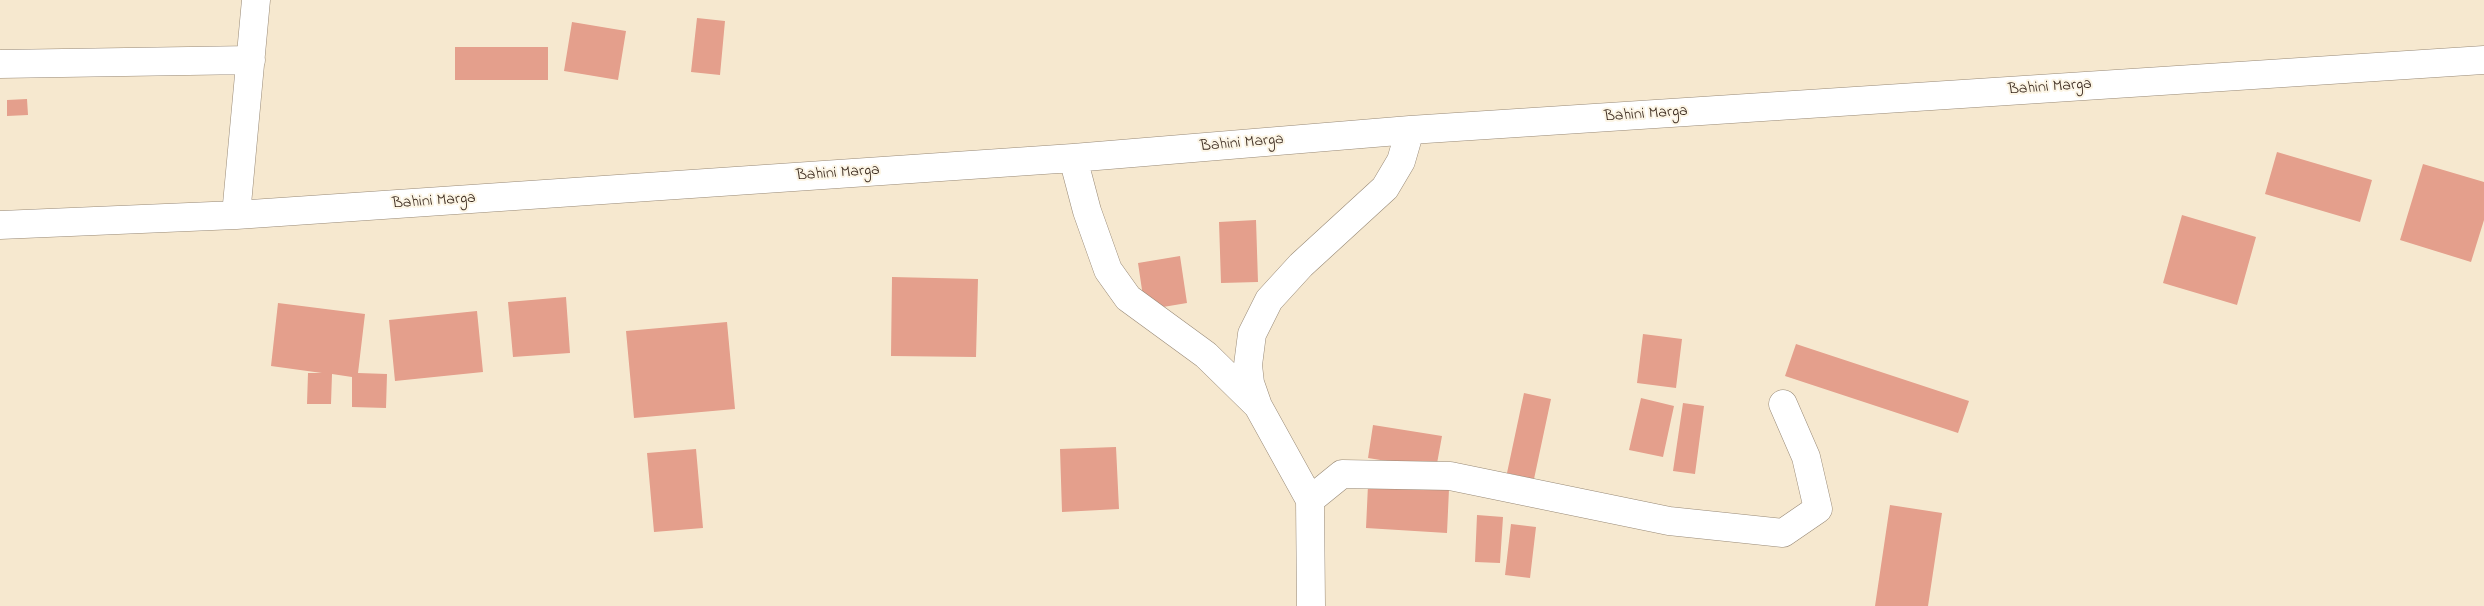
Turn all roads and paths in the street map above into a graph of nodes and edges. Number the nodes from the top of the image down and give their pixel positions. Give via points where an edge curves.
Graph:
1 (256, 0) edge
2 (251, 60) junction
3 (2484, 60) edge
4 (0, 64) edge
5 (1410, 130) junction
6 (1073, 158) junction
7 (236, 215) junction
8 (0, 225) edge
9 (1783, 404) dead end
10 (1258, 406) junction
11 (1310, 500) junction
12 (1311, 606) edge

1 - 2 street
2 - 4 street
2 - 7 street
3 - 5 street, Bahini Marga
5 - 6 street, Bahini Marga
5 - 10 street via 1402,162 1385,188 1301,264 1269,300 1252,334 1248,365
6 - 7 street, Bahini Marga
6 - 10 street via 1108,270 1128,298 1206,355
7 - 8 street, Bahini Marga
9 - 11 street via 1806,457 1818,509 1783,533 1669,522 1450,476 1342,474
10 - 11 street
11 - 12 street

